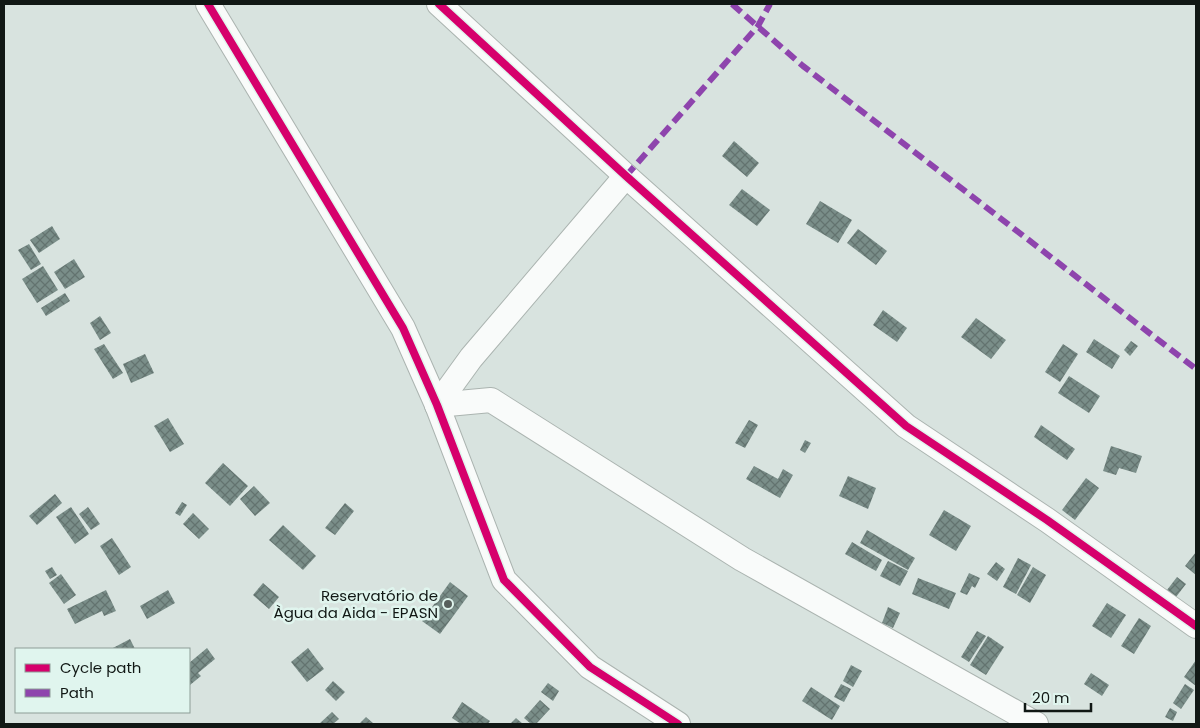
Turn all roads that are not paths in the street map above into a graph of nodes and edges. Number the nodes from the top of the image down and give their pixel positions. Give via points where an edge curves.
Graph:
1 (208, 4) edge
2 (439, 4) edge
3 (626, 176) junction
4 (437, 405) junction
5 (1196, 626) edge
6 (678, 724) edge
7 (1036, 724) edge

1 - 4 street via 403,328
2 - 3 street
3 - 4 street via 471,358
3 - 5 street via 906,426 1047,520
4 - 6 street via 504,580 590,667
4 - 7 street via 491,400 742,559

